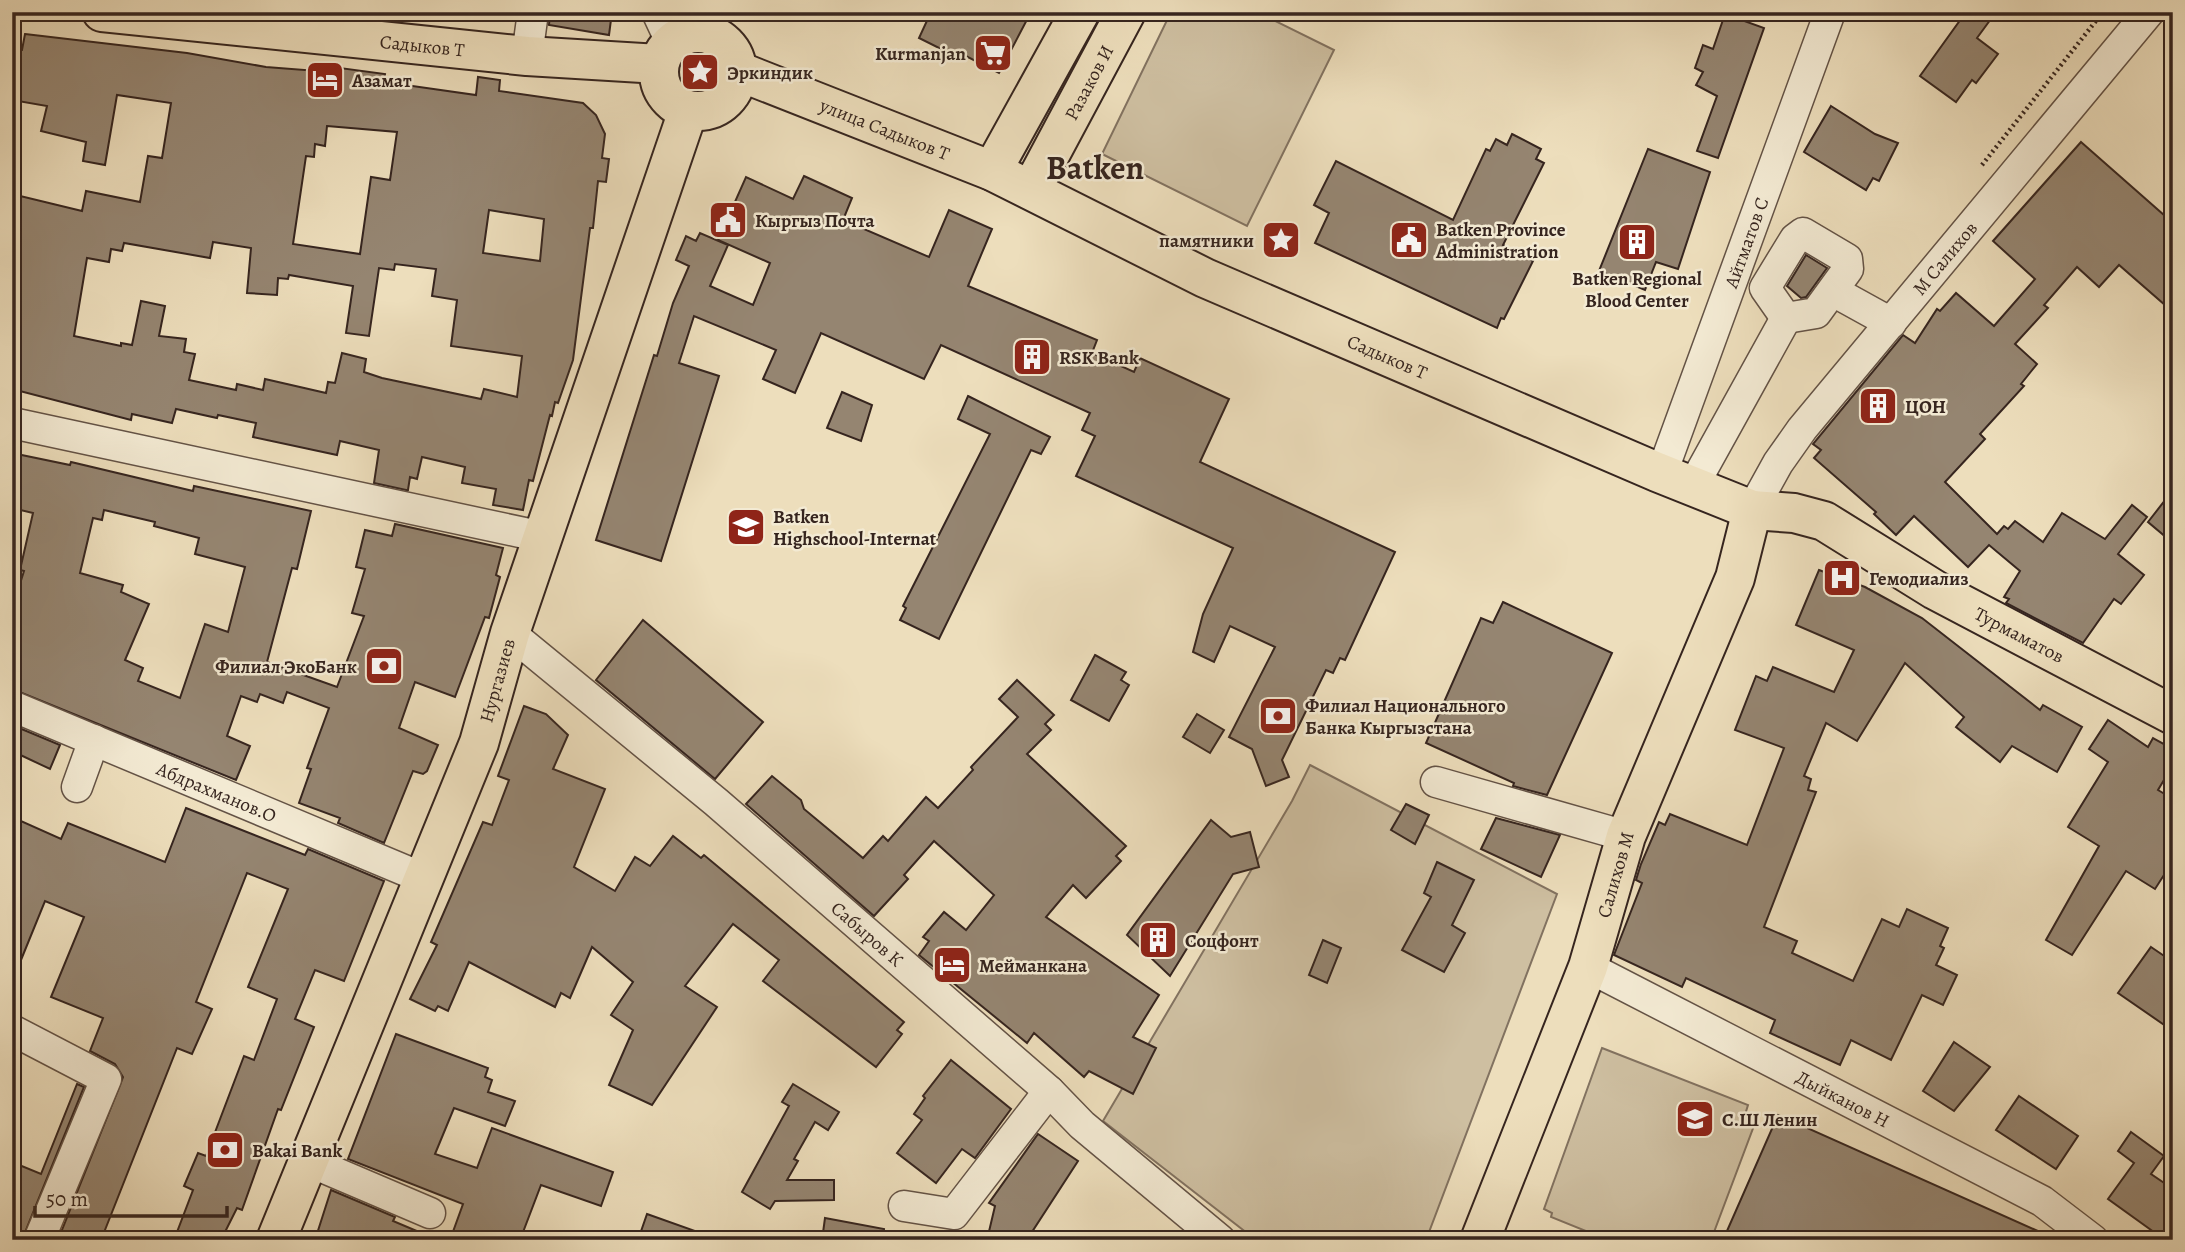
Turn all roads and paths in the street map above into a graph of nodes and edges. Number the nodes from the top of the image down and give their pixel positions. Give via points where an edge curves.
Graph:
1 (102, 12) edge
2 (533, 12) edge
3 (1080, 12) edge
4 (1126, 12) edge
5 (1830, 12) edge
6 (2103, 12) edge
7 (2149, 12) edge
8 (175, 15) edge
9 (662, 40) edge
10 (527, 56) junction
11 (738, 71) junction
12 (688, 111) junction
13 (992, 171) junction
14 (1977, 172) dead end
15 (1031, 190) junction
16 (1751, 234) junction
17 (1783, 258) junction
18 (1833, 291) junction
19 (1786, 318) junction
20 (1891, 323) junction
21 (12, 423) edge
22 (1657, 472) junction
23 (1693, 486) junction
24 (1752, 510) junction
25 (543, 537) junction
26 (510, 633) junction
27 (12, 706) edge
28 (2173, 715) edge
29 (94, 740) junction
30 (1436, 782) dead end
31 (77, 787) dead end
32 (1626, 836) junction
33 (423, 878) junction
34 (1588, 967) junction
35 (12, 1030) edge
36 (1049, 1091) junction
37 (308, 1161) junction
38 (904, 1206) dead end
39 (430, 1213) dead end
40 (38, 1240) edge
41 (276, 1240) edge
42 (1220, 1240) edge
43 (1480, 1240) edge
44 (2093, 1240) edge

1 - 8 main road, Садыков Т
2 - 10 street
3 - 13 main road, Разаков И
4 - 15 main road, Разаков И
5 - 16 street, Айтматов С
6 - 14 path
7 - 20 street, М Салихов
8 - 10 main road, Садыков Т
9 - 10 main road, Садыков Т
9 - 11 main road via 708,33 729,47
9 - 12 main road via 658,76 667,96
11 - 12 main road via 736,84 721,104 710,110
11 - 13 main road, улица Садыков Т
12 - 25 main road, Нургазиев
13 - 15 main road, улица Садыков Т
15 - 22 main road, Садыков Т via 1205,278
16 - 17 street
16 - 22 street, Айтматов С via 1667,459
17 - 18 street via 1803,233 1847,259 1848,269
17 - 19 street via 1765,288
18 - 19 street via 1816,313
18 - 20 street
19 - 23 street
20 - 24 street, М Салихов via 1802,429
21 - 25 street
22 - 23 main road, Садыков Т
23 - 24 main road, Садыков Т
24 - 28 main road, Турмаматов via 1794,513 1824,522 1934,590
24 - 32 main road, Салихов М via 1735,578
25 - 26 main road, Нургазиев
26 - 33 main road, Нургазиев via 479,743
26 - 36 street, Сабыров К via 716,802
27 - 29 street, Абдрахманов.О
29 - 31 street
29 - 33 street, Абдрахманов.О
30 - 32 street
32 - 34 main road, Салихов М
33 - 37 main road, Нургазиев
34 - 43 main road, Салихов М
34 - 44 street, Дыйканов Н via 2042,1201
35 - 40 street via 106,1079
36 - 38 street via 954,1214
36 - 42 street, Сабыров К via 1082,1125
37 - 39 street
37 - 41 main road, Нургазиев

